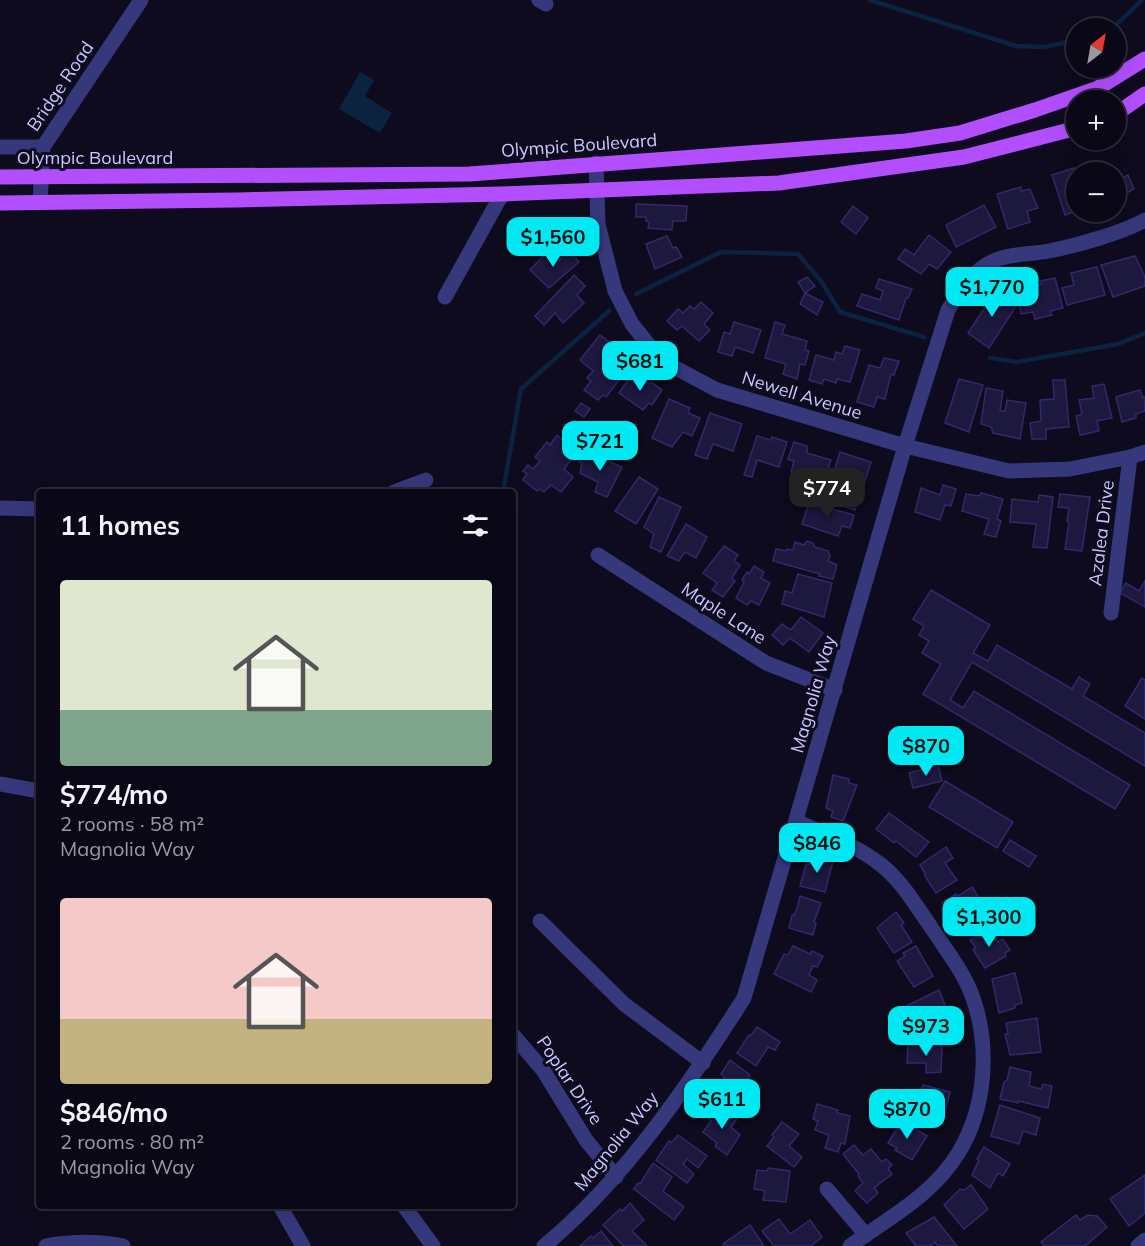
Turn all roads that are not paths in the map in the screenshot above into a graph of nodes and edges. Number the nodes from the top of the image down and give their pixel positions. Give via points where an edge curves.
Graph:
1 (141, 0) edge
2 (1145, 59) edge
3 (1145, 94) edge
4 (1126, 107) edge
5 (1066, 131) edge
6 (0, 147) edge
7 (43, 147) junction
8 (597, 163) junction
9 (0, 177) edge
10 (40, 177) junction
11 (597, 190) junction
12 (502, 194) junction
13 (40, 202) junction
14 (0, 203) edge
15 (1145, 220) edge
16 (445, 297) dead end
17 (905, 446) junction
18 (1145, 452) edge
19 (1130, 457) junction
20 (426, 480) dead end
21 (402, 489) edge
22 (0, 508) edge
23 (36, 510) edge
24 (598, 555) dead end
25 (1111, 613) dead end
26 (835, 690) junction
27 (0, 784) edge
28 (36, 790) edge
29 (796, 821) junction
30 (540, 921) dead end
31 (516, 1038) edge
32 (703, 1063) junction
33 (616, 1176) junction
34 (827, 1189) dead end
35 (282, 1209) edge
36 (406, 1209) edge
37 (866, 1234) junction
38 (1145, 1240) edge
39 (46, 1246) edge
40 (123, 1246) edge
41 (303, 1246) edge
42 (433, 1246) edge
43 (544, 1246) edge
44 (850, 1246) edge
45 (1138, 1246) edge

1 - 7 street, Bridge Road
2 - 8 main road, Olympic Boulevard via 1098,88 960,133 906,141
3 - 4 main road
5 - 11 main road via 964,157 779,183
6 - 7 street
7 - 10 street, Bridge Road
8 - 10 main road, Olympic Boulevard via 470,174
8 - 11 street, Newell Avenue
9 - 10 main road, Olympic Boulevard
10 - 13 street, Bridge Road
11 - 12 main road
11 - 17 street, Newell Avenue via 598,224 615,291 632,324 672,366 717,390
12 - 13 main road
12 - 16 street
13 - 14 main road
15 - 17 street, Magnolia Way via 1088,242 1011,255 987,264 970,277 948,310
17 - 19 street, Newell Avenue via 1009,471 1070,469
17 - 26 street, Magnolia Way
18 - 19 street, Newell Avenue
19 - 25 street, Azalea Drive
20 - 21 street
22 - 23 street
24 - 26 street, Maple Lane via 766,663
26 - 29 street, Magnolia Way
27 - 28 street
29 - 32 street, Magnolia Way via 744,998
29 - 37 street via 854,847 904,887 949,954 972,996 981,1027 983,1064 978,1106 959,1152 924,1194
30 - 32 street via 624,1004
31 - 33 street, Poplar Drive via 543,1070 586,1140
32 - 33 street, Magnolia Way
33 - 43 street, Magnolia Way
34 - 37 street
35 - 41 street
36 - 42 street
37 - 44 street
38 - 45 street
39 - 40 street via 71,1241

